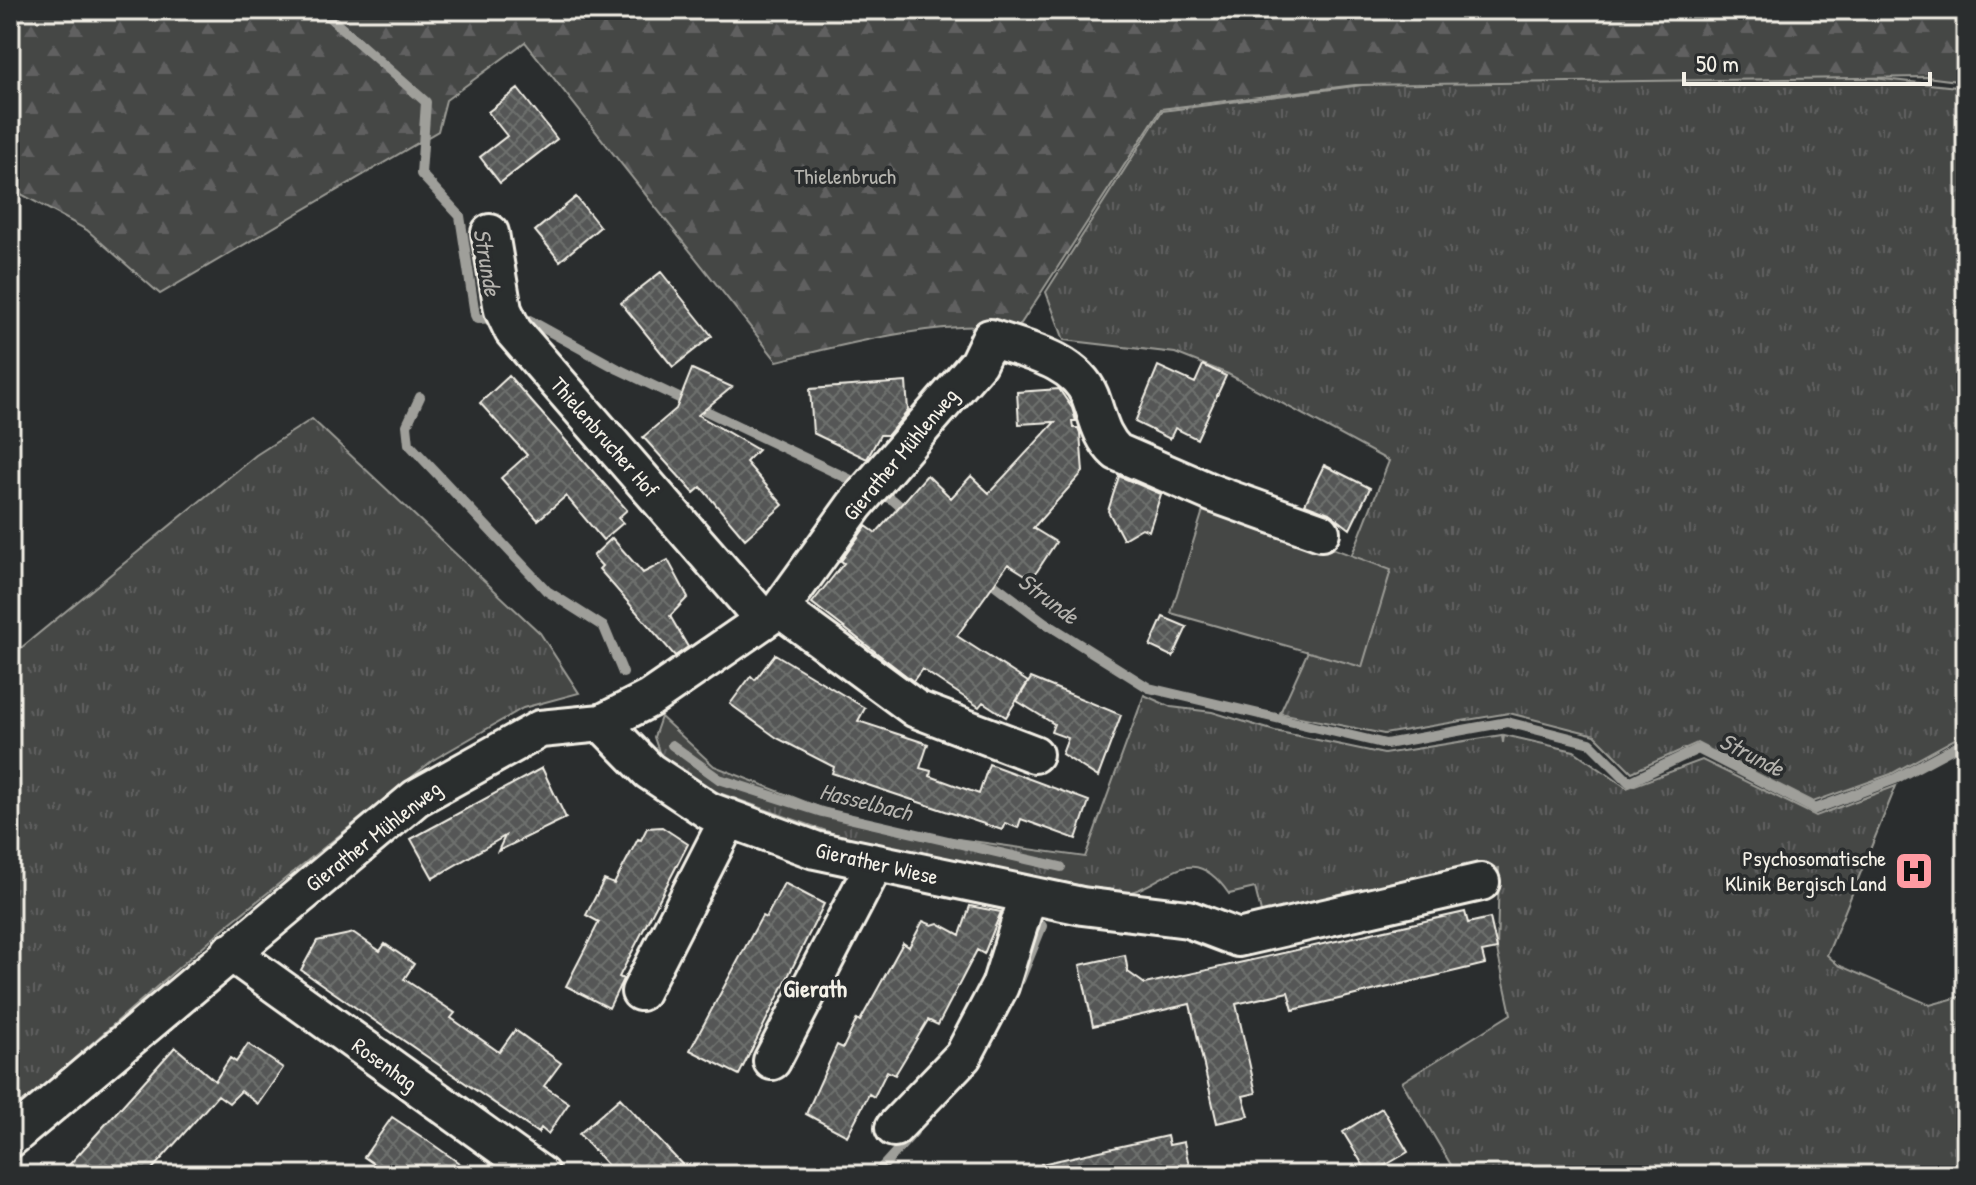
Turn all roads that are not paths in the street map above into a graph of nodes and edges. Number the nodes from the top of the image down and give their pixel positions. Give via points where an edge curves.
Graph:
1 (490, 233) dead end
2 (1321, 532) dead end
3 (772, 614) junction
4 (602, 723) junction
5 (1034, 754) dead end
6 (729, 818) junction
7 (875, 863) junction
8 (1481, 882) dead end
9 (1028, 896) junction
10 (230, 952) junction
11 (640, 992) dead end
12 (772, 1061) dead end
13 (894, 1128) dead end
14 (10, 1139) edge
15 (541, 1175) edge

1 - 3 street, Thielenbrucher Hof via 508,320
2 - 3 street, Gierather Mühlenweg via 1117,452 1105,441 1077,374 990,338 978,363 855,505
3 - 4 street, Gierather Mühlenweg via 649,699
3 - 5 street via 916,709
4 - 6 street, Gierather Wiese via 649,771 709,811
4 - 10 street, Gierather Mühlenweg via 540,729 416,798
6 - 7 street, Gierather Wiese via 815,850
6 - 11 street
7 - 9 street, Gierather Wiese
7 - 12 street
8 - 9 street, Gierather Wiese via 1238,938 1188,919
9 - 13 street via 1000,986 963,1056
10 - 14 street, Gierather Mühlenweg
10 - 15 street, Rosenhag

